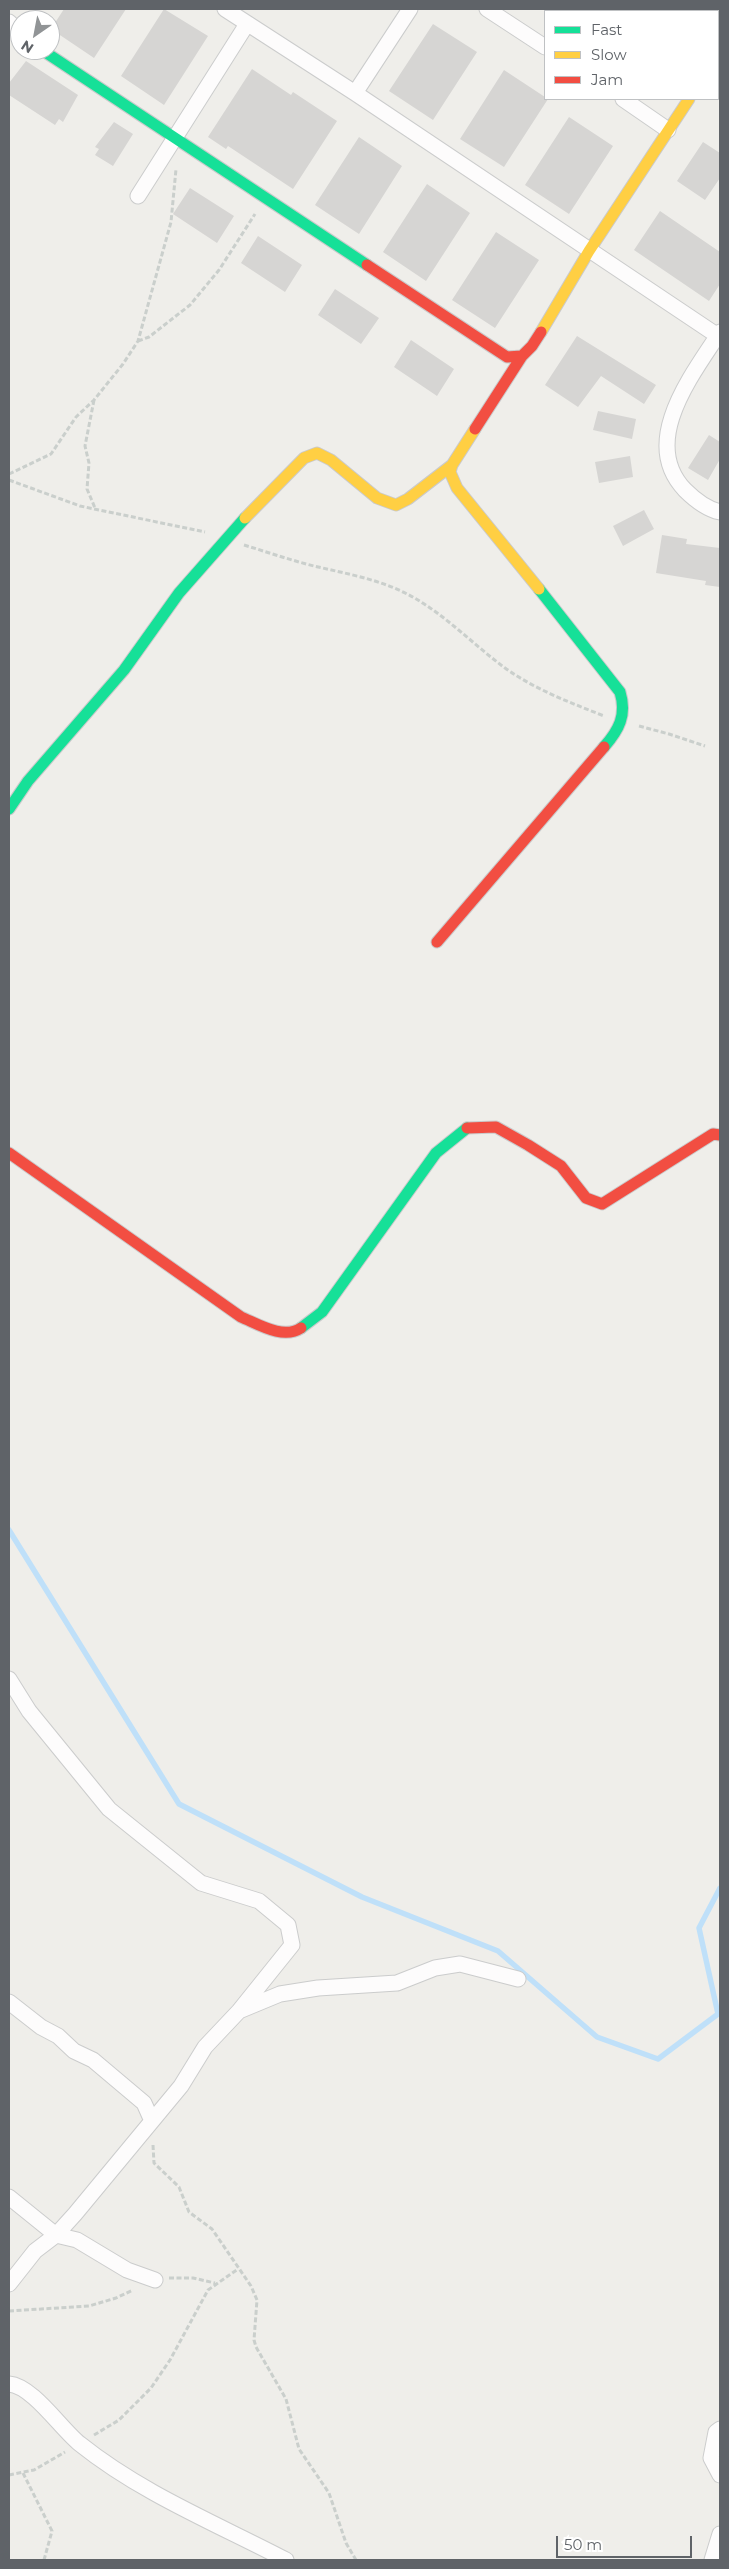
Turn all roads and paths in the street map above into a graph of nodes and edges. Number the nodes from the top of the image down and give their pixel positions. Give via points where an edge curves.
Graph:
1 (225, 9) edge
2 (410, 9) edge
3 (487, 9) edge
4 (247, 24) junction
5 (544, 46) edge
6 (57, 60) edge
7 (355, 93) junction
8 (624, 100) edge
9 (688, 100) edge
10 (668, 130) junction
11 (176, 140) junction
12 (138, 196) dead end
13 (265, 199) junction
14 (589, 251) junction
15 (719, 334) edge
16 (138, 340) junction
17 (522, 356) junction
18 (94, 400) junction
19 (452, 465) junction
20 (9, 474) edge
21 (9, 480) edge
22 (95, 508) junction
23 (720, 512) edge
24 (225, 538) junction
25 (622, 723) junction
26 (705, 746) dead end
27 (9, 809) edge
28 (438, 942) dead end
29 (720, 1135) edge
30 (9, 1152) edge
31 (9, 1678) edge
32 (518, 1979) dead end
33 (9, 2002) edge
34 (240, 2011) junction
35 (152, 2121) junction
36 (9, 2197) edge
37 (56, 2235) junction
38 (238, 2269) junction
39 (156, 2280) junction
40 (215, 2283) junction
41 (9, 2284) edge
42 (9, 2311) edge
43 (9, 2384) edge
44 (720, 2428) edge
45 (79, 2444) junction
46 (22, 2473) junction
47 (9, 2475) edge
48 (720, 2475) edge
49 (720, 2534) edge
50 (44, 2560) edge
51 (286, 2560) edge
52 (356, 2560) edge
53 (712, 2560) edge

1 - 4 street
2 - 7 street
3 - 5 street
4 - 7 street
4 - 11 street
6 - 11 street
7 - 14 street
8 - 10 street
9 - 10 street
10 - 14 street
11 - 12 street
11 - 13 street
11 - 16 path via 171,222
13 - 16 path via 219,270 190,305 149,337
13 - 17 street via 494,350 507,357
14 - 15 street
14 - 17 street via 532,346
15 - 23 street via 687,383 672,414 666,448 675,479 696,500
16 - 18 path
17 - 19 street
18 - 20 path via 76,417 50,454
18 - 22 path via 85,446 89,463 87,490
19 - 24 street via 396,505 377,498 331,460 317,453 304,458
19 - 25 street via 450,472 457,488 617,686 623,698
21 - 22 path via 65,502
22 - 24 path
24 - 25 path via 277,556 375,581 402,592 434,610 530,685
24 - 27 street via 179,594 124,670 28,781
25 - 26 path
25 - 28 street
29 - 30 street via 714,1134 602,1204 586,1198 561,1166 496,1127 466,1128 436,1153 322,1312 296,1331 276,1332 241,1317
31 - 34 street via 29,1711 109,1808 201,1883 260,1901 288,1925 292,1945
32 - 34 street via 460,1964 435,1968 397,1983 280,1994
33 - 35 street via 74,2051 92,2060 144,2103
34 - 35 street via 205,2047 181,2086
35 - 37 street
35 - 38 path via 154,2163 179,2187 189,2212 212,2230
36 - 37 street
37 - 39 street via 77,2240 127,2270
37 - 41 street via 35,2251
38 - 40 path
38 - 52 path via 257,2300 256,2348 286,2400 299,2449 328,2493 346,2543
39 - 40 path via 175,2277
39 - 42 path via 89,2306
40 - 45 path via 151,2388 119,2420
43 - 45 street via 17,2385 54,2416
44 - 48 street via 716,2432 710,2458
45 - 46 path via 46,2464
45 - 51 street via 143,2486
46 - 47 path
46 - 50 path via 52,2532
49 - 53 street

